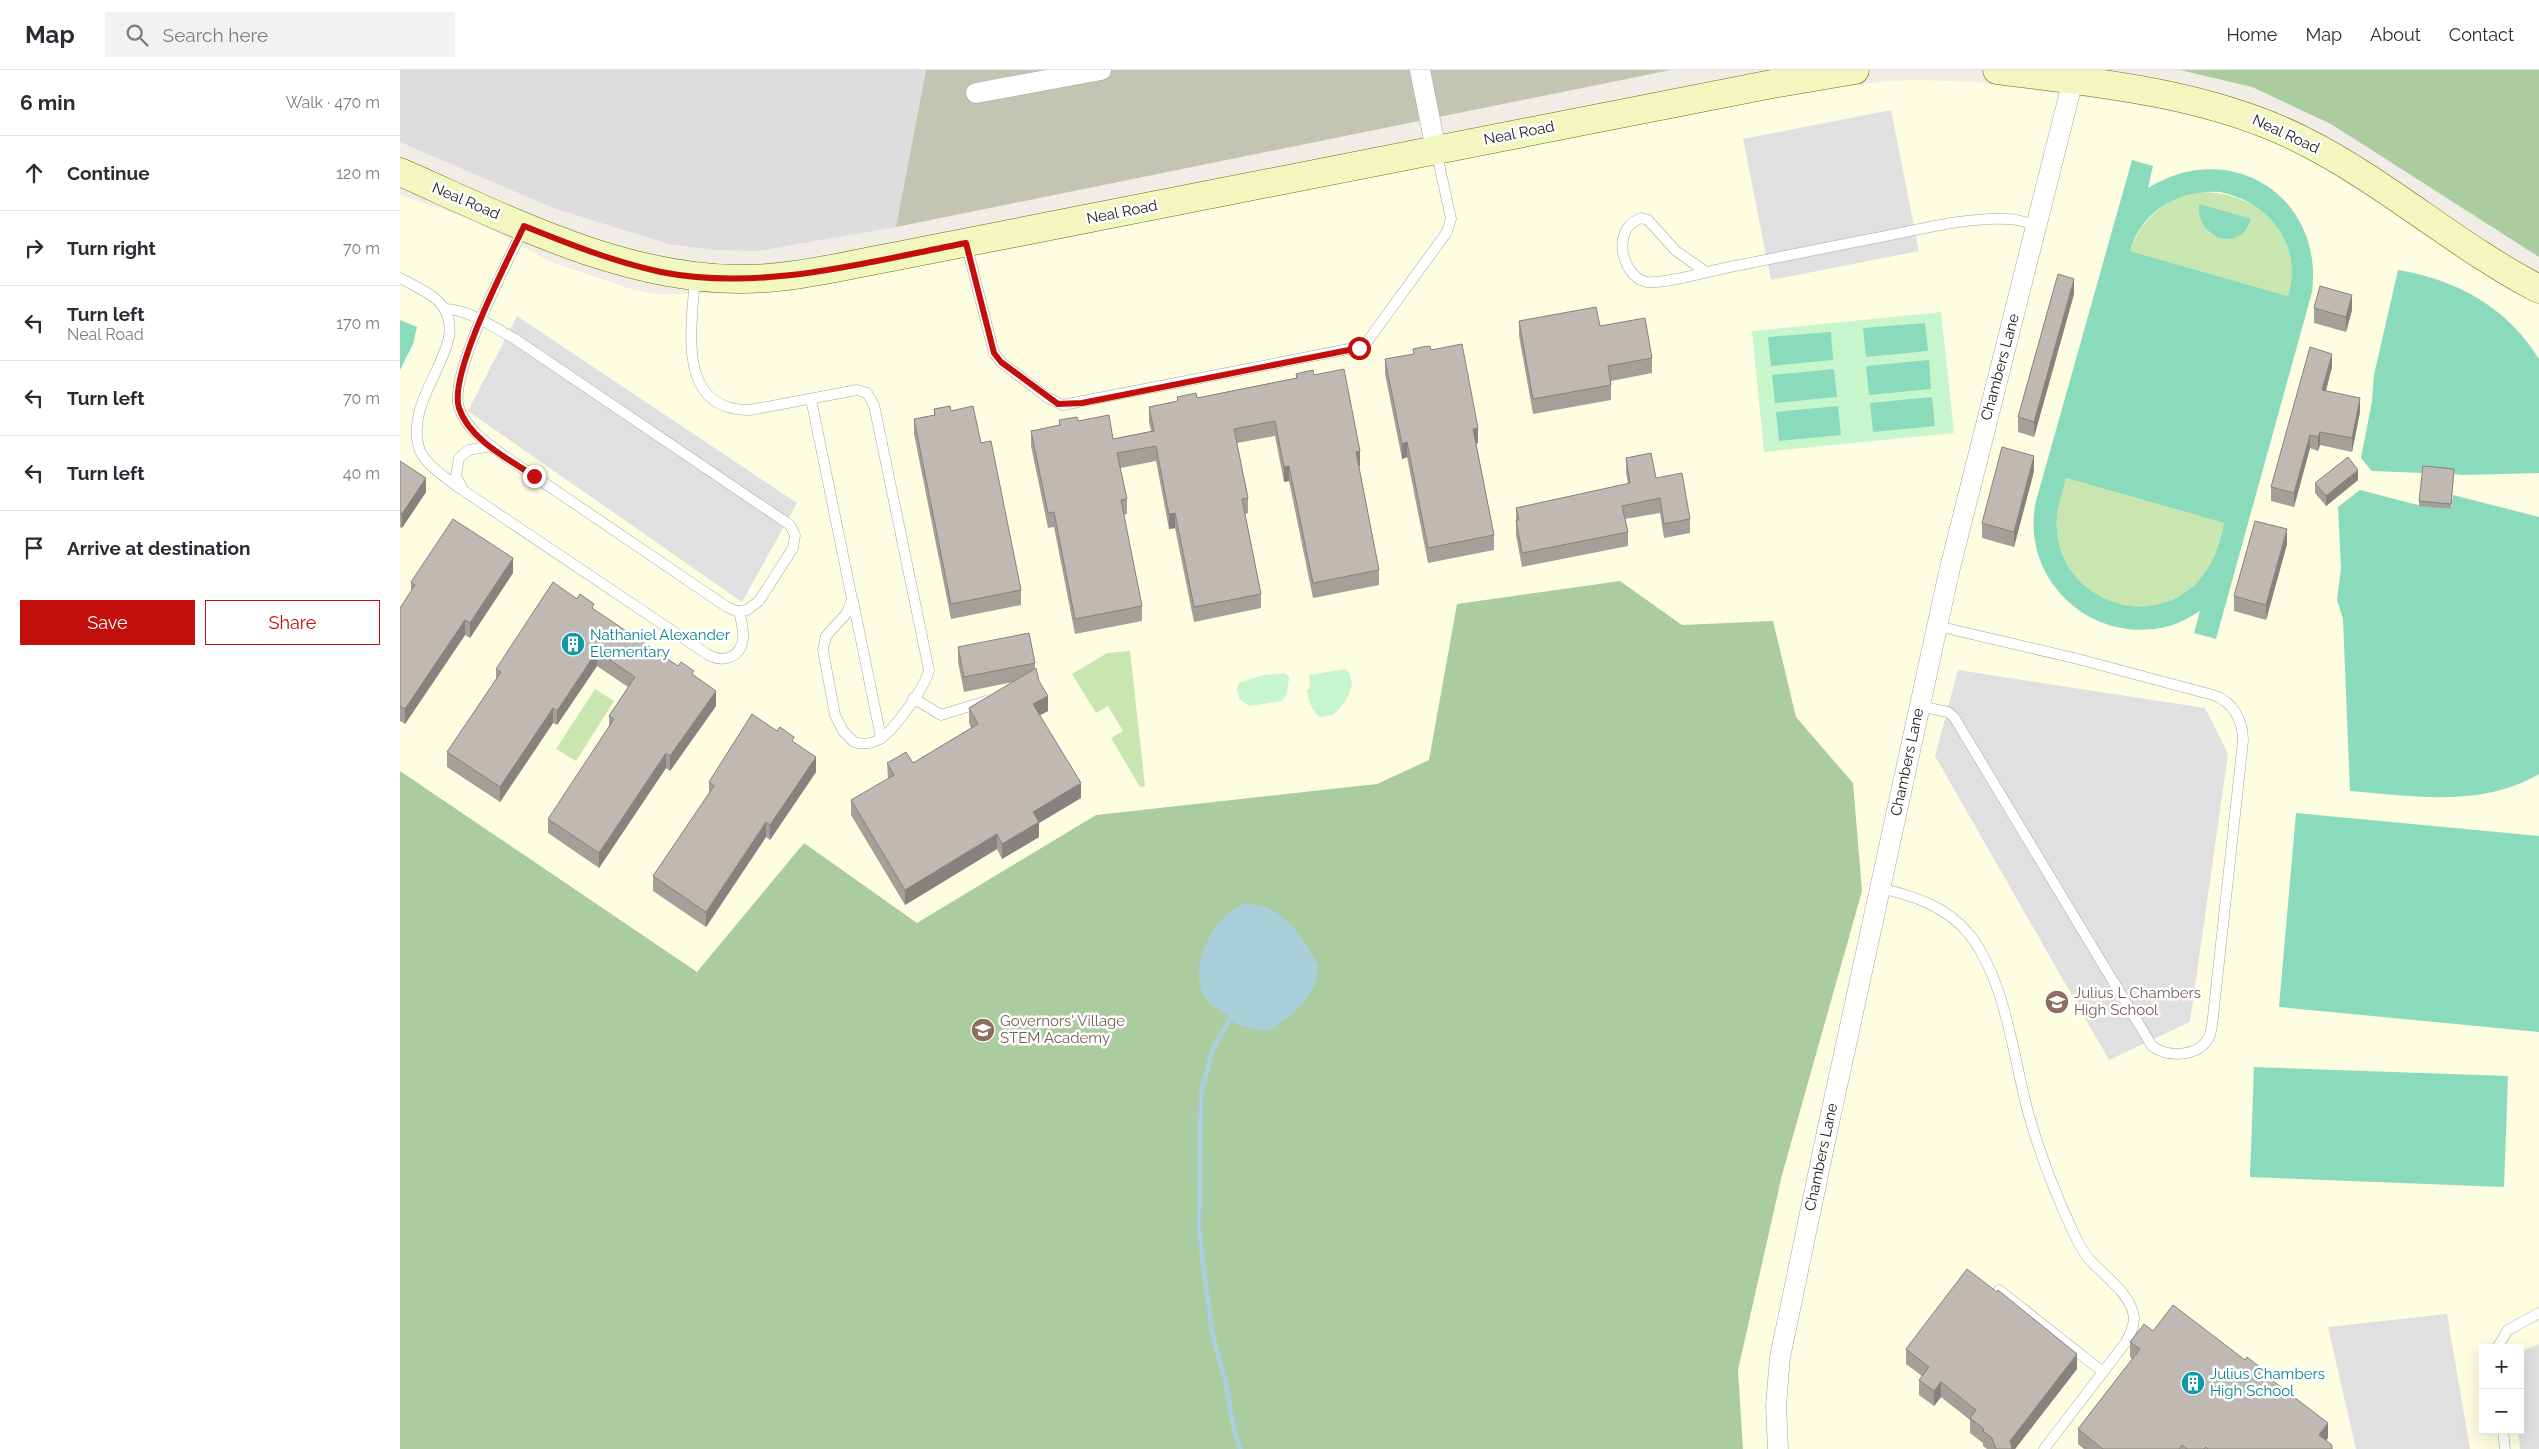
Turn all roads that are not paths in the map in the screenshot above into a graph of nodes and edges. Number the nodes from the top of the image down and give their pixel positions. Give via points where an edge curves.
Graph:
1 (1101, 70) edge
2 (1420, 70) edge
3 (1855, 70) edge
4 (1997, 70) edge
5 (1077, 72) edge
6 (2073, 80) junction
7 (976, 93) dead end
8 (1436, 150) junction
9 (400, 172) edge
10 (524, 226) junction
11 (2037, 226) junction
12 (966, 243) junction
13 (1706, 272) junction
14 (695, 276) junction
15 (400, 278) edge
16 (2539, 289) edge
17 (445, 309) junction
18 (481, 321) junction
19 (810, 399) junction
20 (491, 446) junction
21 (464, 491) junction
22 (851, 590) junction
23 (739, 611) junction
24 (1937, 626) junction
25 (913, 698) junction
26 (994, 699) edge
27 (1919, 706) junction
28 (882, 738) junction
29 (1880, 888) junction
30 (1999, 1290) edge
31 (2539, 1313) edge
32 (2499, 1344) edge
33 (2103, 1372) junction
34 (2503, 1434) edge
35 (1778, 1449) edge
36 (2044, 1449) edge
37 (2505, 1449) edge

1 - 5 street
2 - 8 street
3 - 8 street, Neal Road
4 - 6 street, Neal Road
5 - 7 street
6 - 11 street, Chambers Lane
6 - 16 street, Neal Road via 2199,102 2272,126 2347,166 2492,262
8 - 12 street, Neal Road
8 - 12 lane via 1451,218 1447,232 1368,342 1359,348 1340,352 1082,403 1058,404 1001,362 994,353
9 - 10 street, Neal Road
10 - 14 street, Neal Road via 612,258 662,272
10 - 18 lane
11 - 13 lane via 2013,219 1988,219
11 - 24 street, Chambers Lane
12 - 14 street, Neal Road via 782,276 739,279
13 - 13 lane via 1654,282 1640,279 1626,264 1622,253 1627,228 1641,218 1648,220 1676,252
14 - 19 lane via 691,357 697,378 709,395 724,406 739,410
15 - 17 lane via 436,299
17 - 18 lane via 457,310
17 - 21 lane via 449,336 417,402 413,429 424,457
18 - 20 lane via 462,375 457,401 469,426
18 - 23 lane via 515,339 790,525 795,540 790,554 755,606
19 - 22 lane
19 - 25 lane via 862,391 874,405 928,663 928,677
20 - 21 lane via 468,450 459,458 456,476
20 - 23 lane via 727,607
21 - 23 lane via 712,658 726,659 740,648 743,632
22 - 28 lane
22 - 28 lane via 852,599 847,613 824,641 835,715 843,731 854,742 869,744
24 - 27 street, Chambers Lane
24 - 27 lane via 2213,695 2232,706 2242,726 2243,741 2213,1017 2204,1043 2176,1054 2163,1053 2152,1046 1954,717 1948,712
25 - 26 lane via 941,715
25 - 28 lane
27 - 29 street, Chambers Lane
29 - 33 lane via 1917,897 1943,911 1969,934 1986,962 2011,1037 2038,1144 2057,1198 2084,1252 2133,1310 2134,1322 2130,1333
29 - 35 street, Chambers Lane via 1786,1320 1777,1381
30 - 33 lane
31 - 32 lane via 2513,1326
33 - 36 lane
34 - 37 lane

